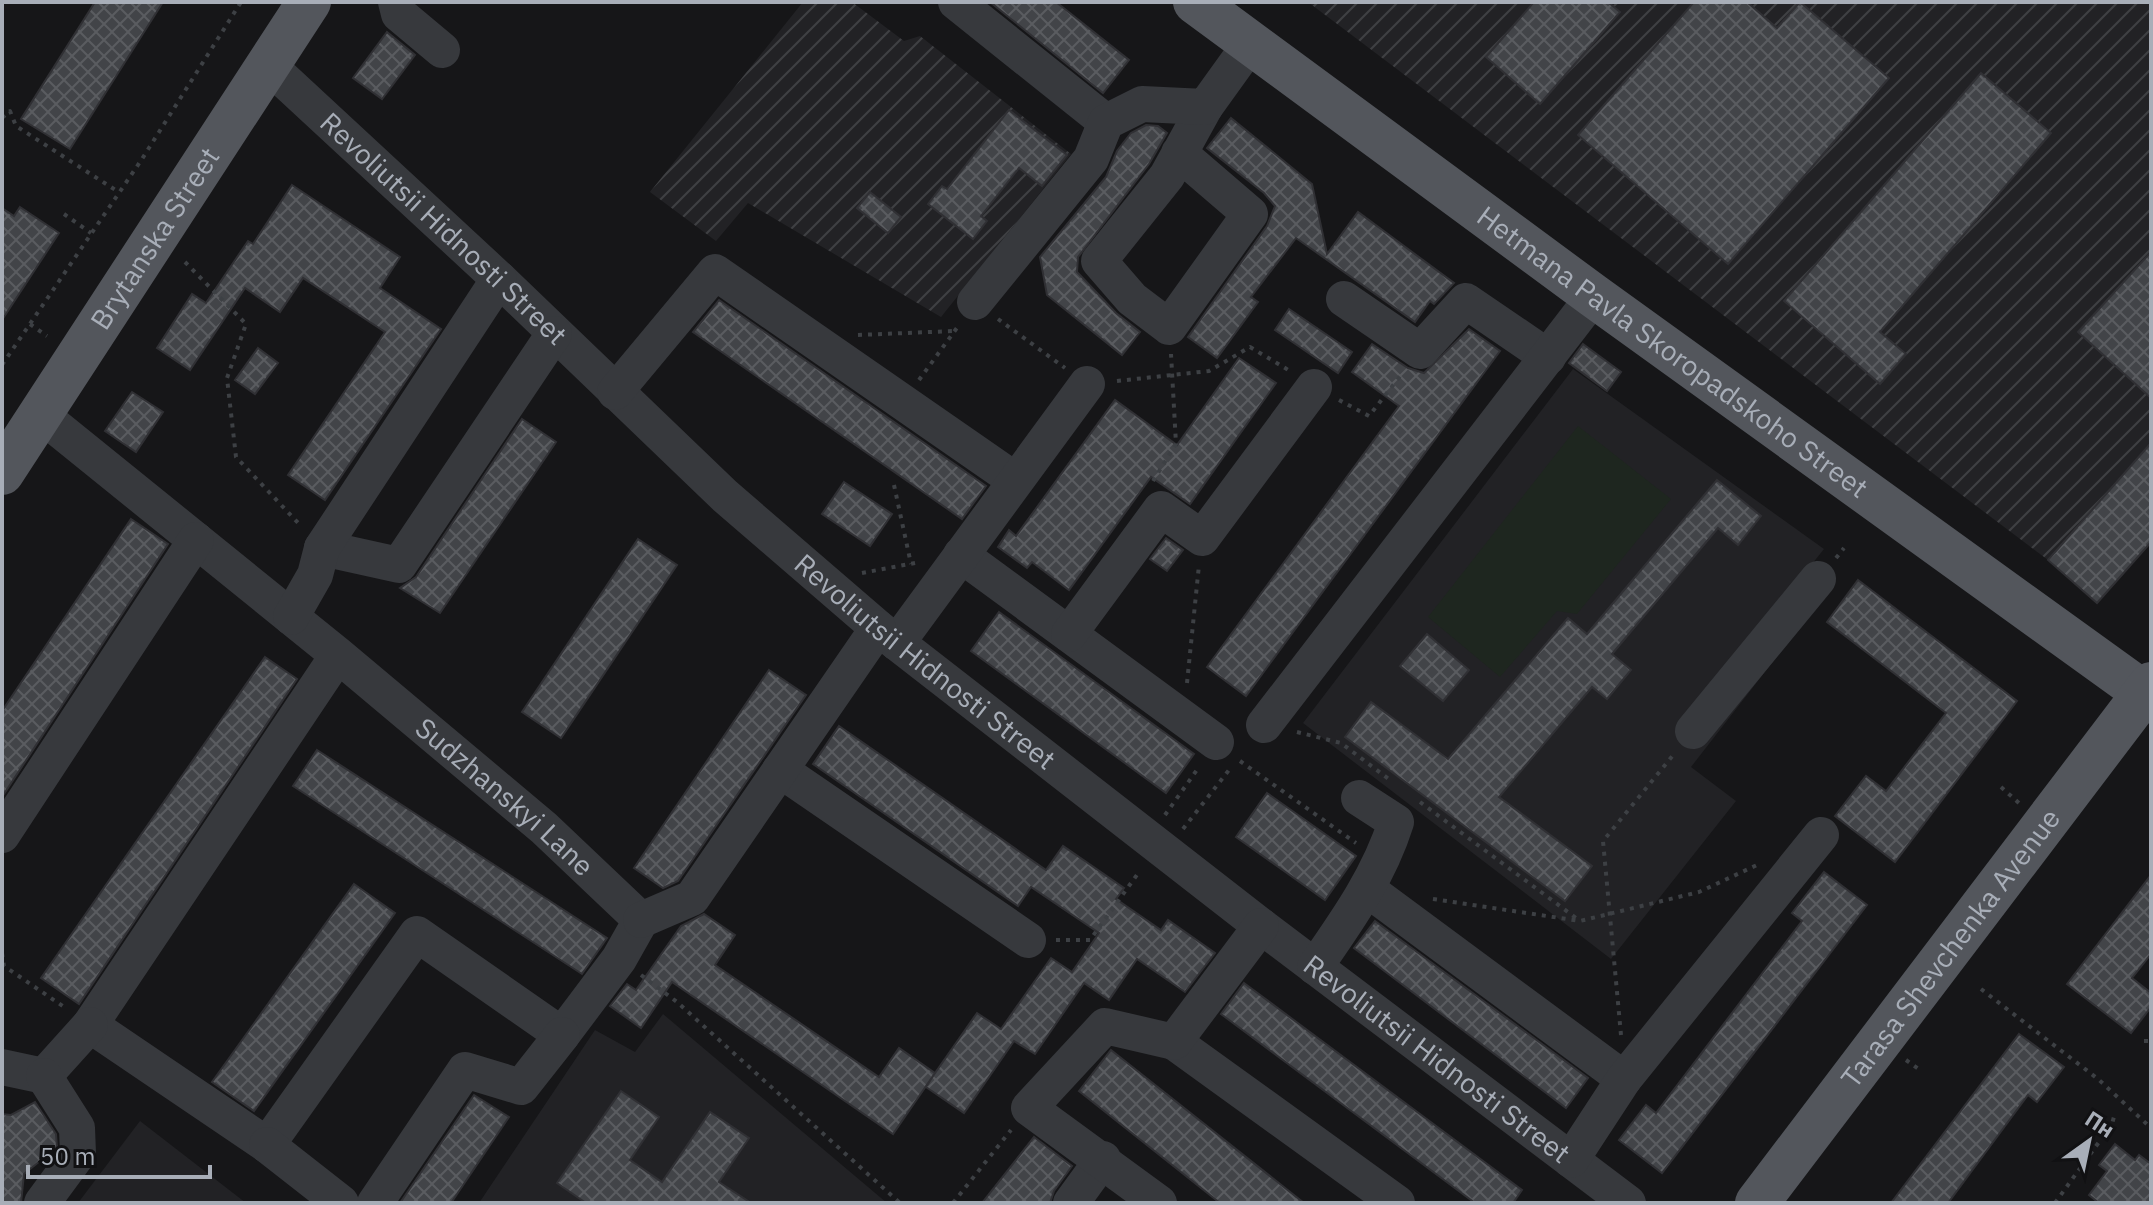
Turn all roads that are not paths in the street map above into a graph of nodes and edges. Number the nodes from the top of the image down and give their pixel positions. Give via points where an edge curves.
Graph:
1 (309, 2) edge
2 (396, 2) edge
3 (956, 2) edge
4 (1195, 2) edge
5 (1251, 43) junction
6 (442, 50) dead end
7 (268, 65) junction
8 (1205, 107) junction
9 (1106, 122) junction
10 (1179, 153) junction
11 (499, 279) junction
12 (1594, 296) junction
13 (1344, 299) dead end
14 (975, 302) road end
15 (554, 334) junction
16 (1548, 357) junction
17 (1087, 384) road end
18 (1314, 387) road end
19 (615, 392) junction
20 (40, 414) junction
21 (2, 473) edge
22 (1015, 480) junction
23 (196, 540) junction
24 (322, 548) junction
25 (961, 555) junction
26 (1818, 579) dead end
27 (291, 617) junction
28 (1069, 634) junction
29 (888, 635) junction
30 (338, 655) junction
31 (2148, 691) edge
32 (1264, 725) road end
33 (1693, 731) road end
34 (1216, 742) dead end
35 (780, 770) junction
36 (1359, 798) dead end
37 (2, 835) edge
38 (1821, 835) dead end
39 (1367, 889) junction
40 (641, 920) junction
41 (1261, 926) junction
42 (1028, 940) road end
43 (1315, 967) junction
44 (90, 1025) junction
45 (562, 1035) junction
46 (1174, 1042) junction
47 (2, 1067) edge
48 (44, 1076) junction
49 (1624, 1079) junction
50 (267, 1145) junction
51 (1103, 1159) junction
52 (1571, 1160) junction
53 (42, 1203) edge
54 (341, 1203) edge
55 (375, 1203) edge
56 (1071, 1203) edge
57 (1159, 1203) edge
58 (1397, 1203) edge
59 (1628, 1203) edge
60 (1757, 1203) edge

1 - 7 main road, Brytanska Street
2 - 6 street via 399,14
3 - 9 street
4 - 5 main road, Hetmana Pavla Skoropadskoho Street
5 - 8 street
5 - 12 main road, Hetmana Pavla Skoropadskoho Street
7 - 11 street, Revoliutsii Hidnosti Street
7 - 20 main road, Brytanska Street
8 - 9 street via 1142,104
8 - 10 street
9 - 14 street via 1091,159
10 - 10 street via 1167,176 1099,261 1132,299 1169,327 1250,214
11 - 15 street, Revoliutsii Hidnosti Street
11 - 24 street
12 - 16 street
12 - 31 main road, Hetmana Pavla Skoropadskoho Street
13 - 16 street via 1420,351 1466,301
15 - 19 street, Revoliutsii Hidnosti Street
15 - 24 street via 399,565
16 - 32 street
17 - 22 street
18 - 28 street via 1202,538 1161,509
19 - 22 street via 715,272
19 - 29 street, Revoliutsii Hidnosti Street via 725,496
20 - 21 main road, Brytanska Street
20 - 23 street, Sudzhanskyi Lane
22 - 25 street
23 - 27 street, Sudzhanskyi Lane
23 - 37 street
24 - 27 street via 315,575
25 - 28 street
25 - 29 street
26 - 33 street
27 - 30 street, Sudzhanskyi Lane
28 - 34 street
29 - 35 street
29 - 41 street, Revoliutsii Hidnosti Street
30 - 40 street, Sudzhanskyi Lane via 544,828
30 - 44 street
31 - 60 main road, Tarasa Shevchenka Avenue
35 - 40 street via 692,898
35 - 42 street
36 - 39 street via 1396,822
38 - 49 street
39 - 43 street
39 - 49 street
40 - 45 street
41 - 43 street, Revoliutsii Hidnosti Street
41 - 46 street
43 - 52 street, Revoliutsii Hidnosti Street
44 - 48 street
44 - 50 street
45 - 50 street via 417,934
45 - 55 street via 521,1087 465,1070
46 - 51 street via 1105,1026 1029,1108
46 - 58 street
47 - 48 street
48 - 53 street via 77,1128 78,1154
49 - 52 street
50 - 54 street
51 - 56 street
51 - 57 street
52 - 59 street, Revoliutsii Hidnosti Street

